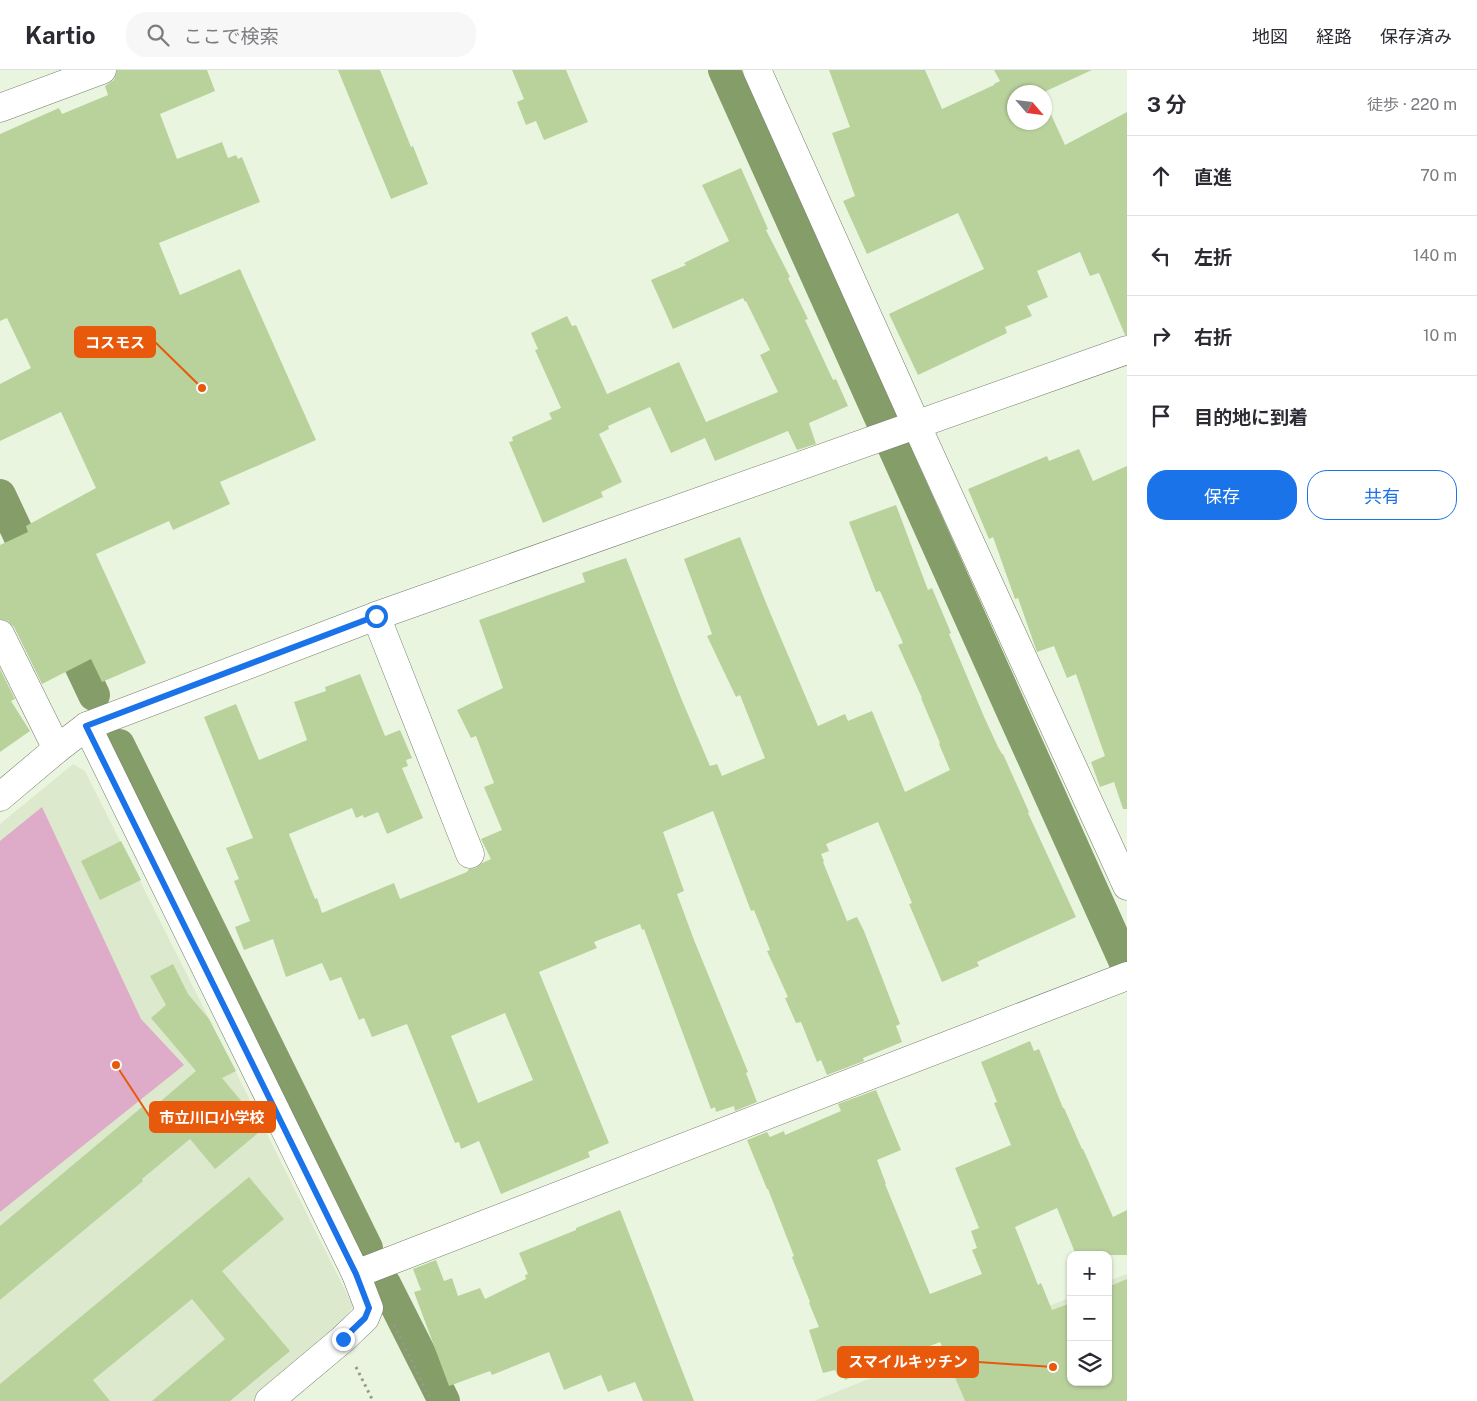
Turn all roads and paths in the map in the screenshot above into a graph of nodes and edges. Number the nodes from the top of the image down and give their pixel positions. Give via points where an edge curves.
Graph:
1 (102, 70) edge
2 (756, 70) edge
3 (0, 108) edge
4 (1127, 350) edge
5 (899, 431) junction
6 (376, 616) junction
7 (0, 634) edge
8 (86, 726) junction
9 (57, 749) junction
10 (0, 797) edge
11 (470, 854) dead end
12 (1127, 886) edge
13 (1124, 977) edge
14 (356, 1274) junction
15 (369, 1308) junction
16 (343, 1339) junction
17 (269, 1401) edge
18 (373, 1401) edge
19 (431, 1401) edge

1 - 3 street
2 - 5 street
4 - 5 street
5 - 6 street
5 - 12 street
6 - 8 street
6 - 11 street
7 - 9 street
8 - 9 street
8 - 14 street
9 - 10 street
13 - 14 street
14 - 15 street
15 - 16 street via 365,1318
15 - 19 path via 387,1310
16 - 17 street
16 - 18 path

